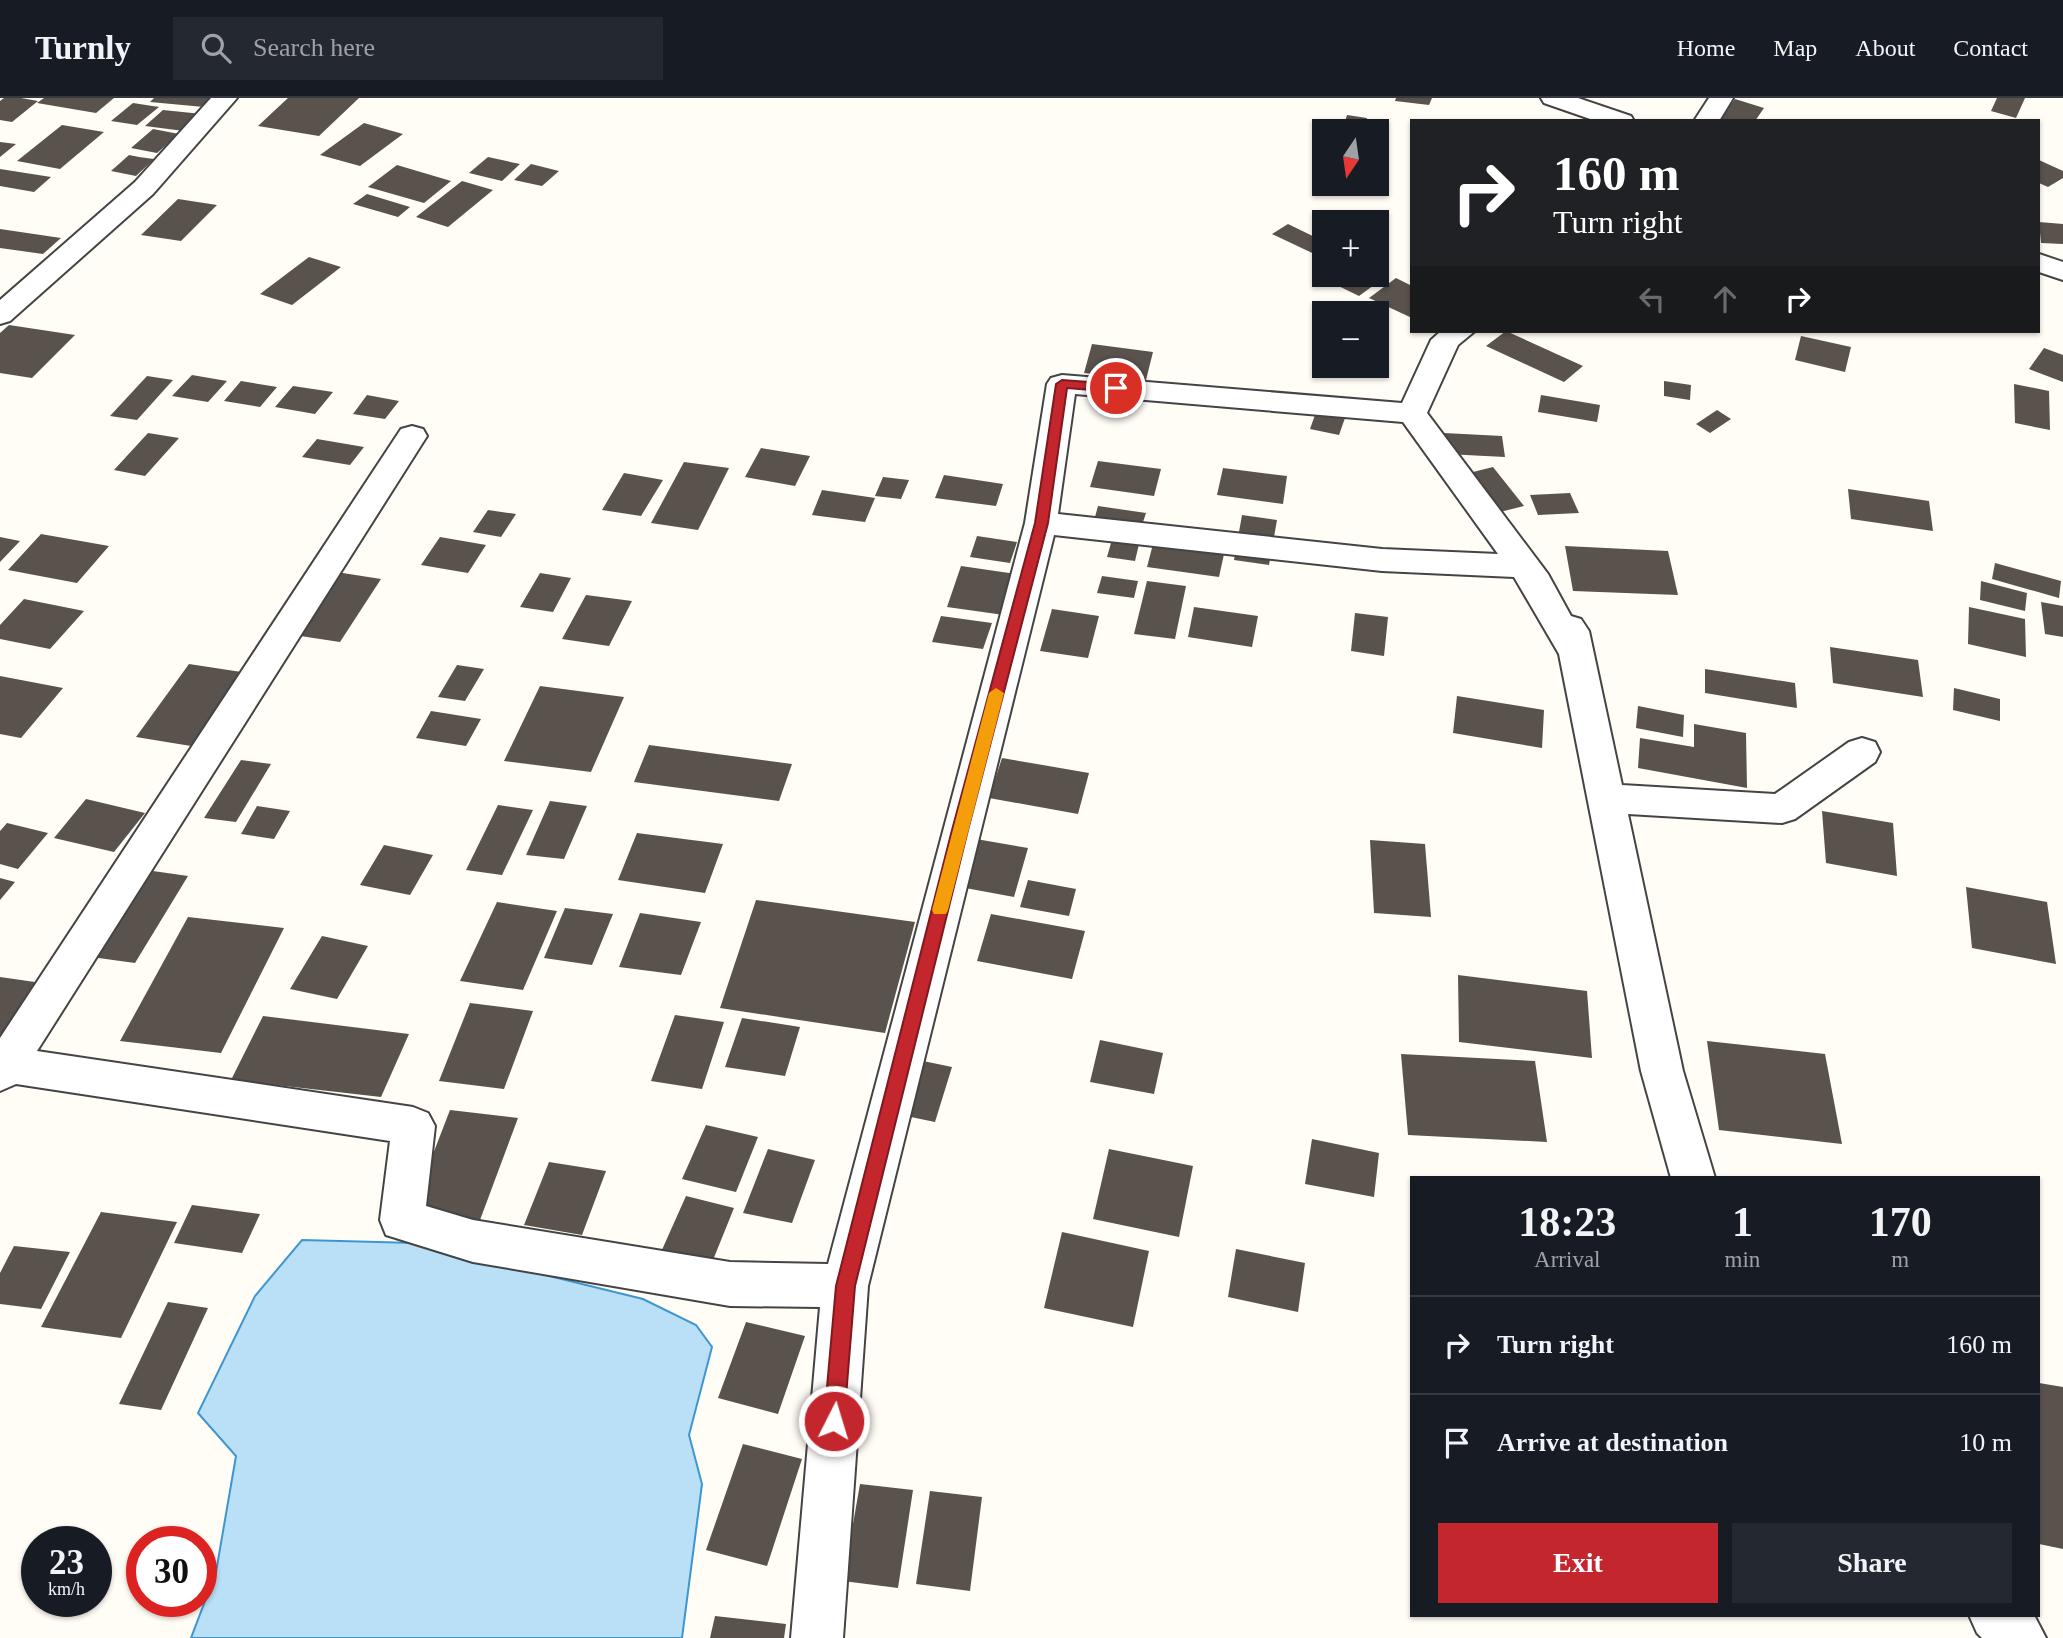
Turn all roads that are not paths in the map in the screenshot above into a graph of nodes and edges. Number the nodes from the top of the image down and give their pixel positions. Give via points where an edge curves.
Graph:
1 (225, 98) edge
2 (1553, 98) edge
3 (1721, 98) edge
4 (1616, 119) edge
5 (1707, 119) edge
6 (2040, 262) edge
7 (2063, 272) edge
8 (0, 315) edge
9 (1458, 333) edge
10 (1412, 414) junction
11 (412, 436) dead end
12 (1041, 523) junction
13 (1524, 566) junction
14 (1863, 752) dead end
15 (1606, 798) junction
16 (2, 1067) edge
17 (1692, 1176) edge
18 (845, 1286) junction
19 (1997, 1617) edge
20 (817, 1638) edge
21 (2020, 1638) edge

1 - 8 street via 144,188
2 - 4 street
3 - 5 street
6 - 7 street
9 - 10 street via 1446,340
10 - 12 street via 1062,384
10 - 13 street
11 - 16 street
12 - 13 street via 1382,560
12 - 18 street
13 - 15 street via 1575,650
14 - 15 street via 1782,809
15 - 17 street via 1662,1071
16 - 18 street via 413,1126 402,1220 473,1241 730,1284
18 - 20 street
19 - 21 street

